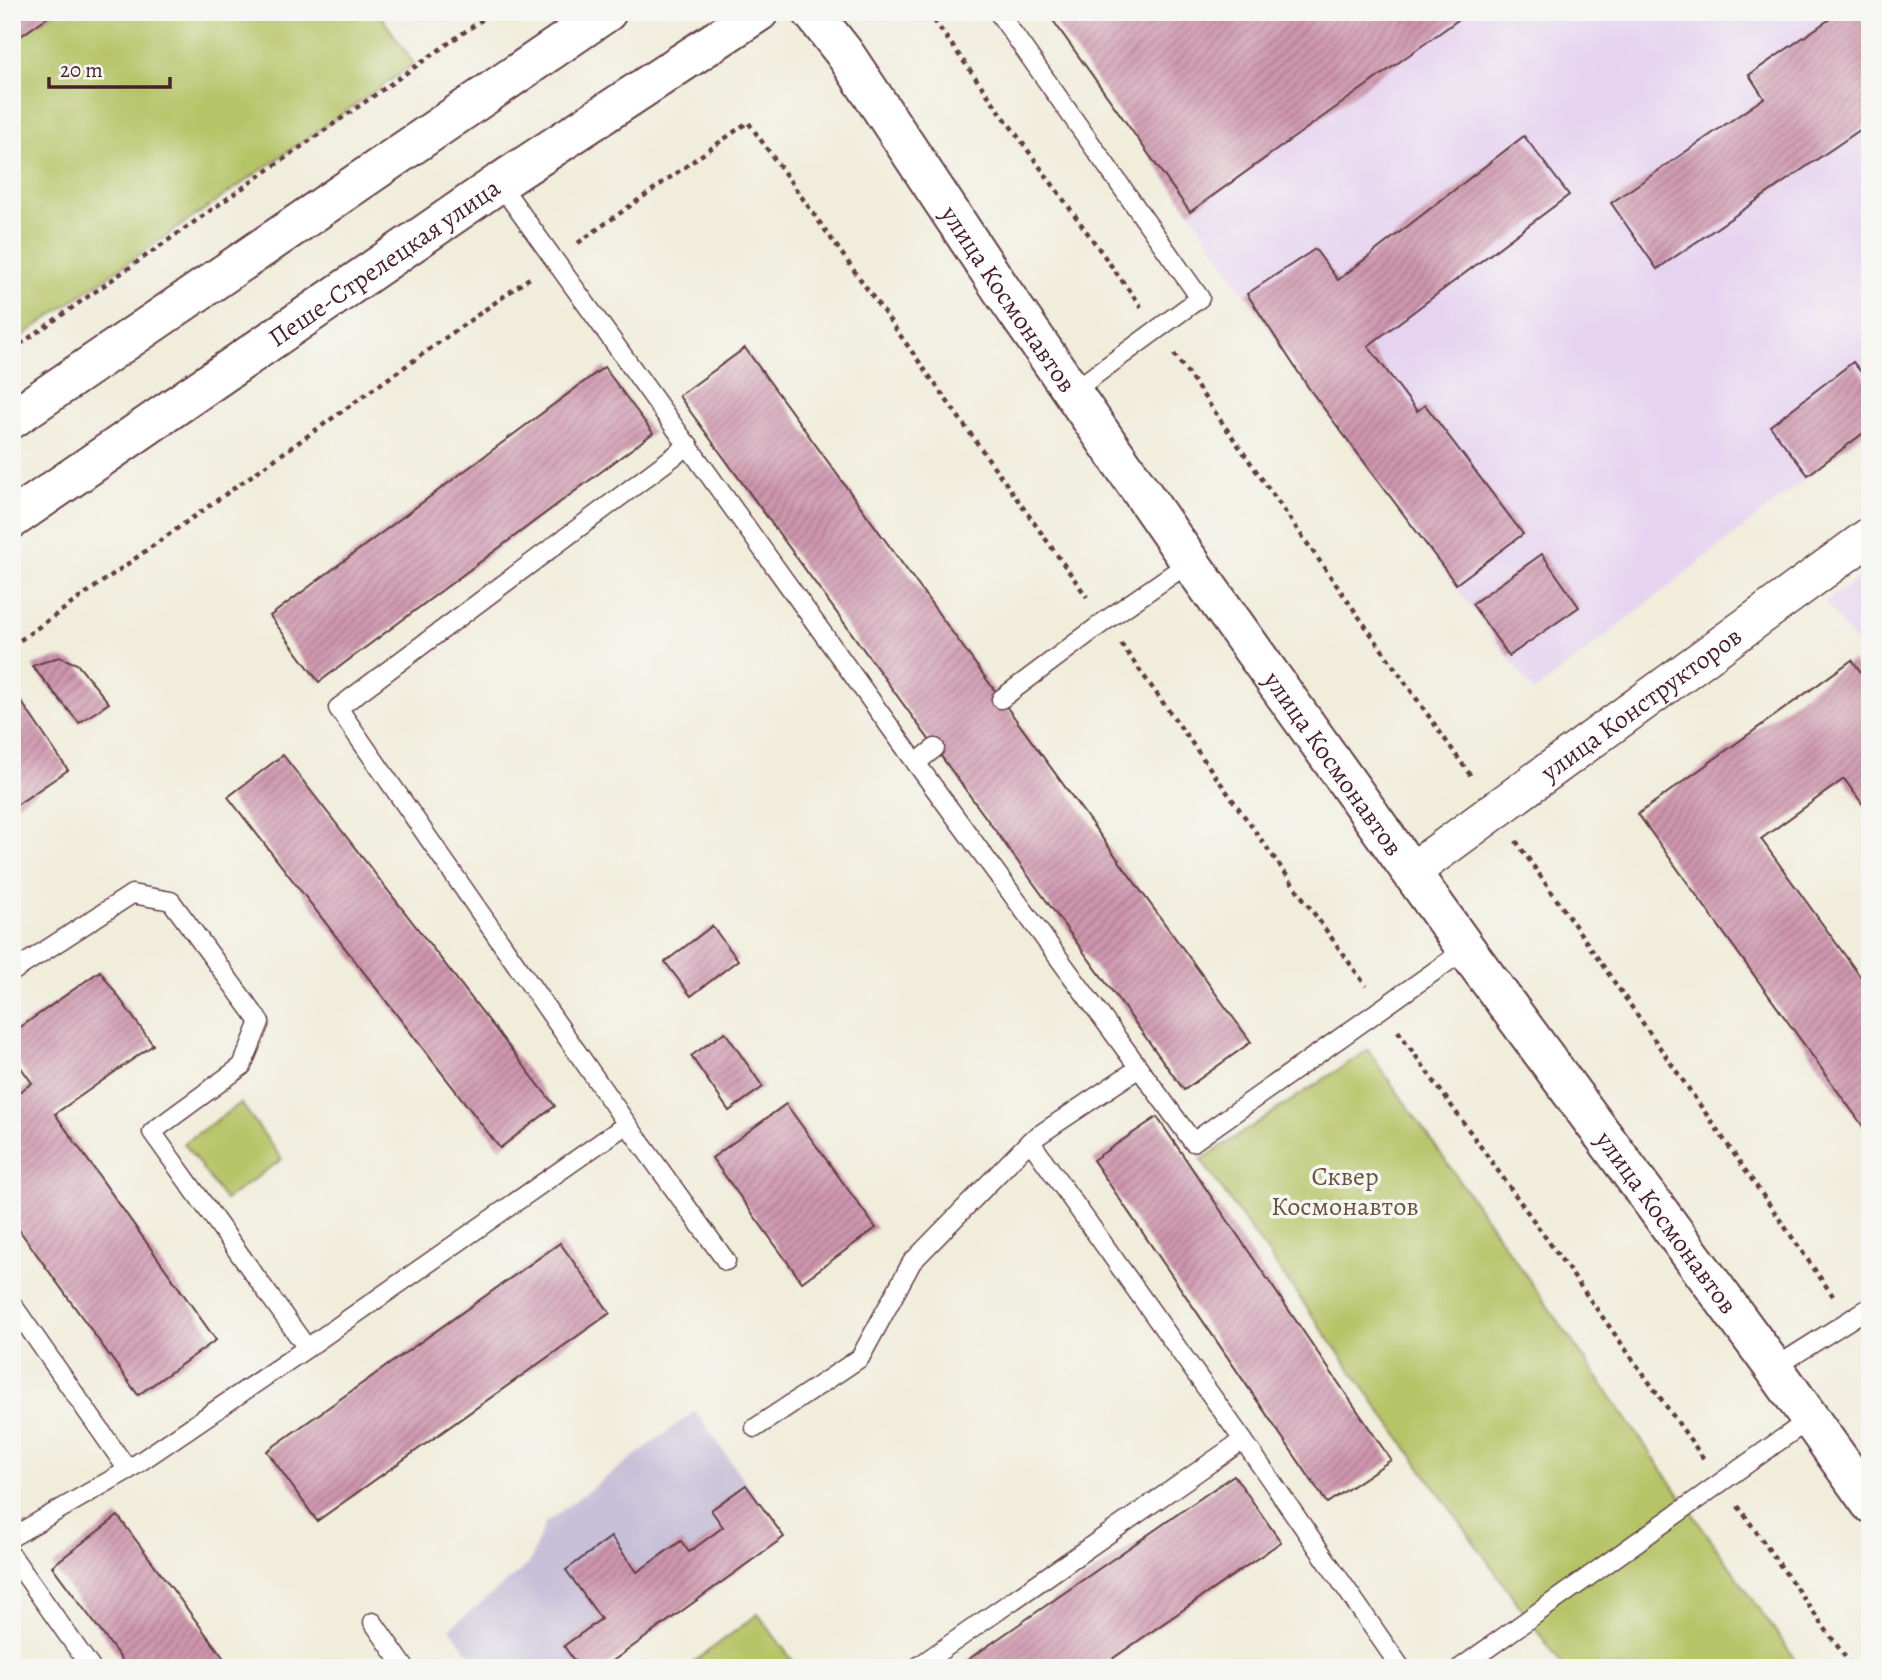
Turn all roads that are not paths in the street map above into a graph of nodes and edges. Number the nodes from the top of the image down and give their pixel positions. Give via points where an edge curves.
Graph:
1 (607, 12) edge
2 (759, 12) edge
3 (812, 12) edge
4 (998, 12) edge
5 (499, 183) junction
6 (1072, 392) junction
7 (12, 419) edge
8 (689, 445) junction
9 (12, 519) edge
10 (1870, 536) edge
11 (1190, 562) junction
12 (1001, 699) dead end
13 (936, 748) dead end
14 (916, 763) junction
15 (1411, 872) junction
16 (1466, 949) junction
17 (12, 972) edge
18 (1139, 1068) junction
19 (627, 1124) junction
20 (1030, 1141) junction
21 (726, 1261) dead end
22 (12, 1304) edge
23 (1870, 1307) edge
24 (307, 1348) junction
25 (1774, 1368) junction
26 (1810, 1419) junction
27 (755, 1428) dead end
28 (1243, 1440) junction
29 (128, 1470) junction
30 (1870, 1503) edge
31 (12, 1537) edge
32 (12, 1556) edge
33 (373, 1622) dead end
34 (91, 1668) edge
35 (405, 1668) edge
36 (916, 1668) edge
37 (1401, 1668) edge
38 (1460, 1668) edge

1 - 7 main road
2 - 5 main road, Пеше-Стрелецкая улица
3 - 6 main road, улица Космонавтов via 845,54
4 - 6 lane via 1199,298
5 - 8 lane
5 - 9 main road, Пеше-Стрелецкая улица
6 - 11 main road, улица Космонавтов
8 - 14 lane
8 - 19 lane via 338,708
10 - 15 street, улица Конструкторов
11 - 12 lane
11 - 15 main road, улица Космонавтов
13 - 14 lane
14 - 18 lane
15 - 16 main road, улица Космонавтов
16 - 18 lane via 1193,1142
16 - 25 main road, улица Космонавтов
17 - 24 lane via 132,894 171,901 260,1021 242,1066 152,1132
18 - 20 lane
19 - 21 lane
19 - 24 lane
20 - 27 lane via 912,1262 860,1358
20 - 28 lane
22 - 29 lane
23 - 25 lane
24 - 29 lane
25 - 26 main road, улица Космонавтов
26 - 30 main road, улица Космонавтов
26 - 38 lane
28 - 36 lane
28 - 37 lane
29 - 31 lane
32 - 34 lane
33 - 35 lane

